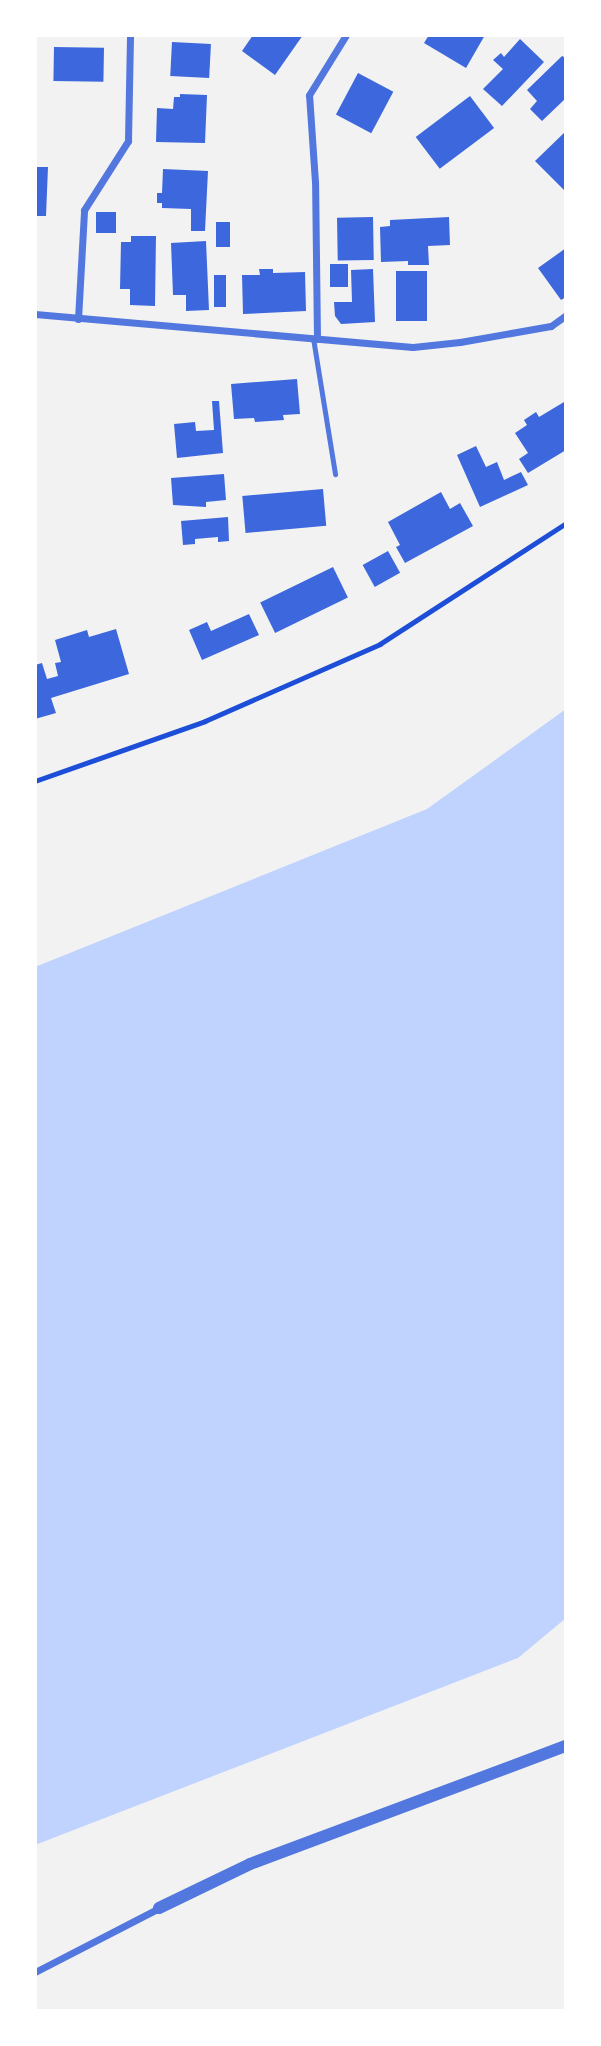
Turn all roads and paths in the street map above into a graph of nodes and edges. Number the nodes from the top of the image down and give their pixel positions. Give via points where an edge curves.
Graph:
1 (130, 35) edge
2 (346, 35) edge
3 (35, 314) edge
4 (566, 315) edge
5 (78, 319) junction
6 (315, 339) junction
7 (335, 474) dead end
8 (566, 523) edge
9 (35, 781) edge
10 (566, 1746) edge
11 (159, 1908) joint
12 (35, 1972) edge

1 - 5 street via 128,141 84,209
2 - 6 street via 309,95 315,182
3 - 5 street
4 - 6 street via 551,326 460,342 413,346
5 - 6 street
6 - 7 lane
8 - 9 path via 380,644 205,721
10 - 11 street via 250,1864
11 - 12 street

